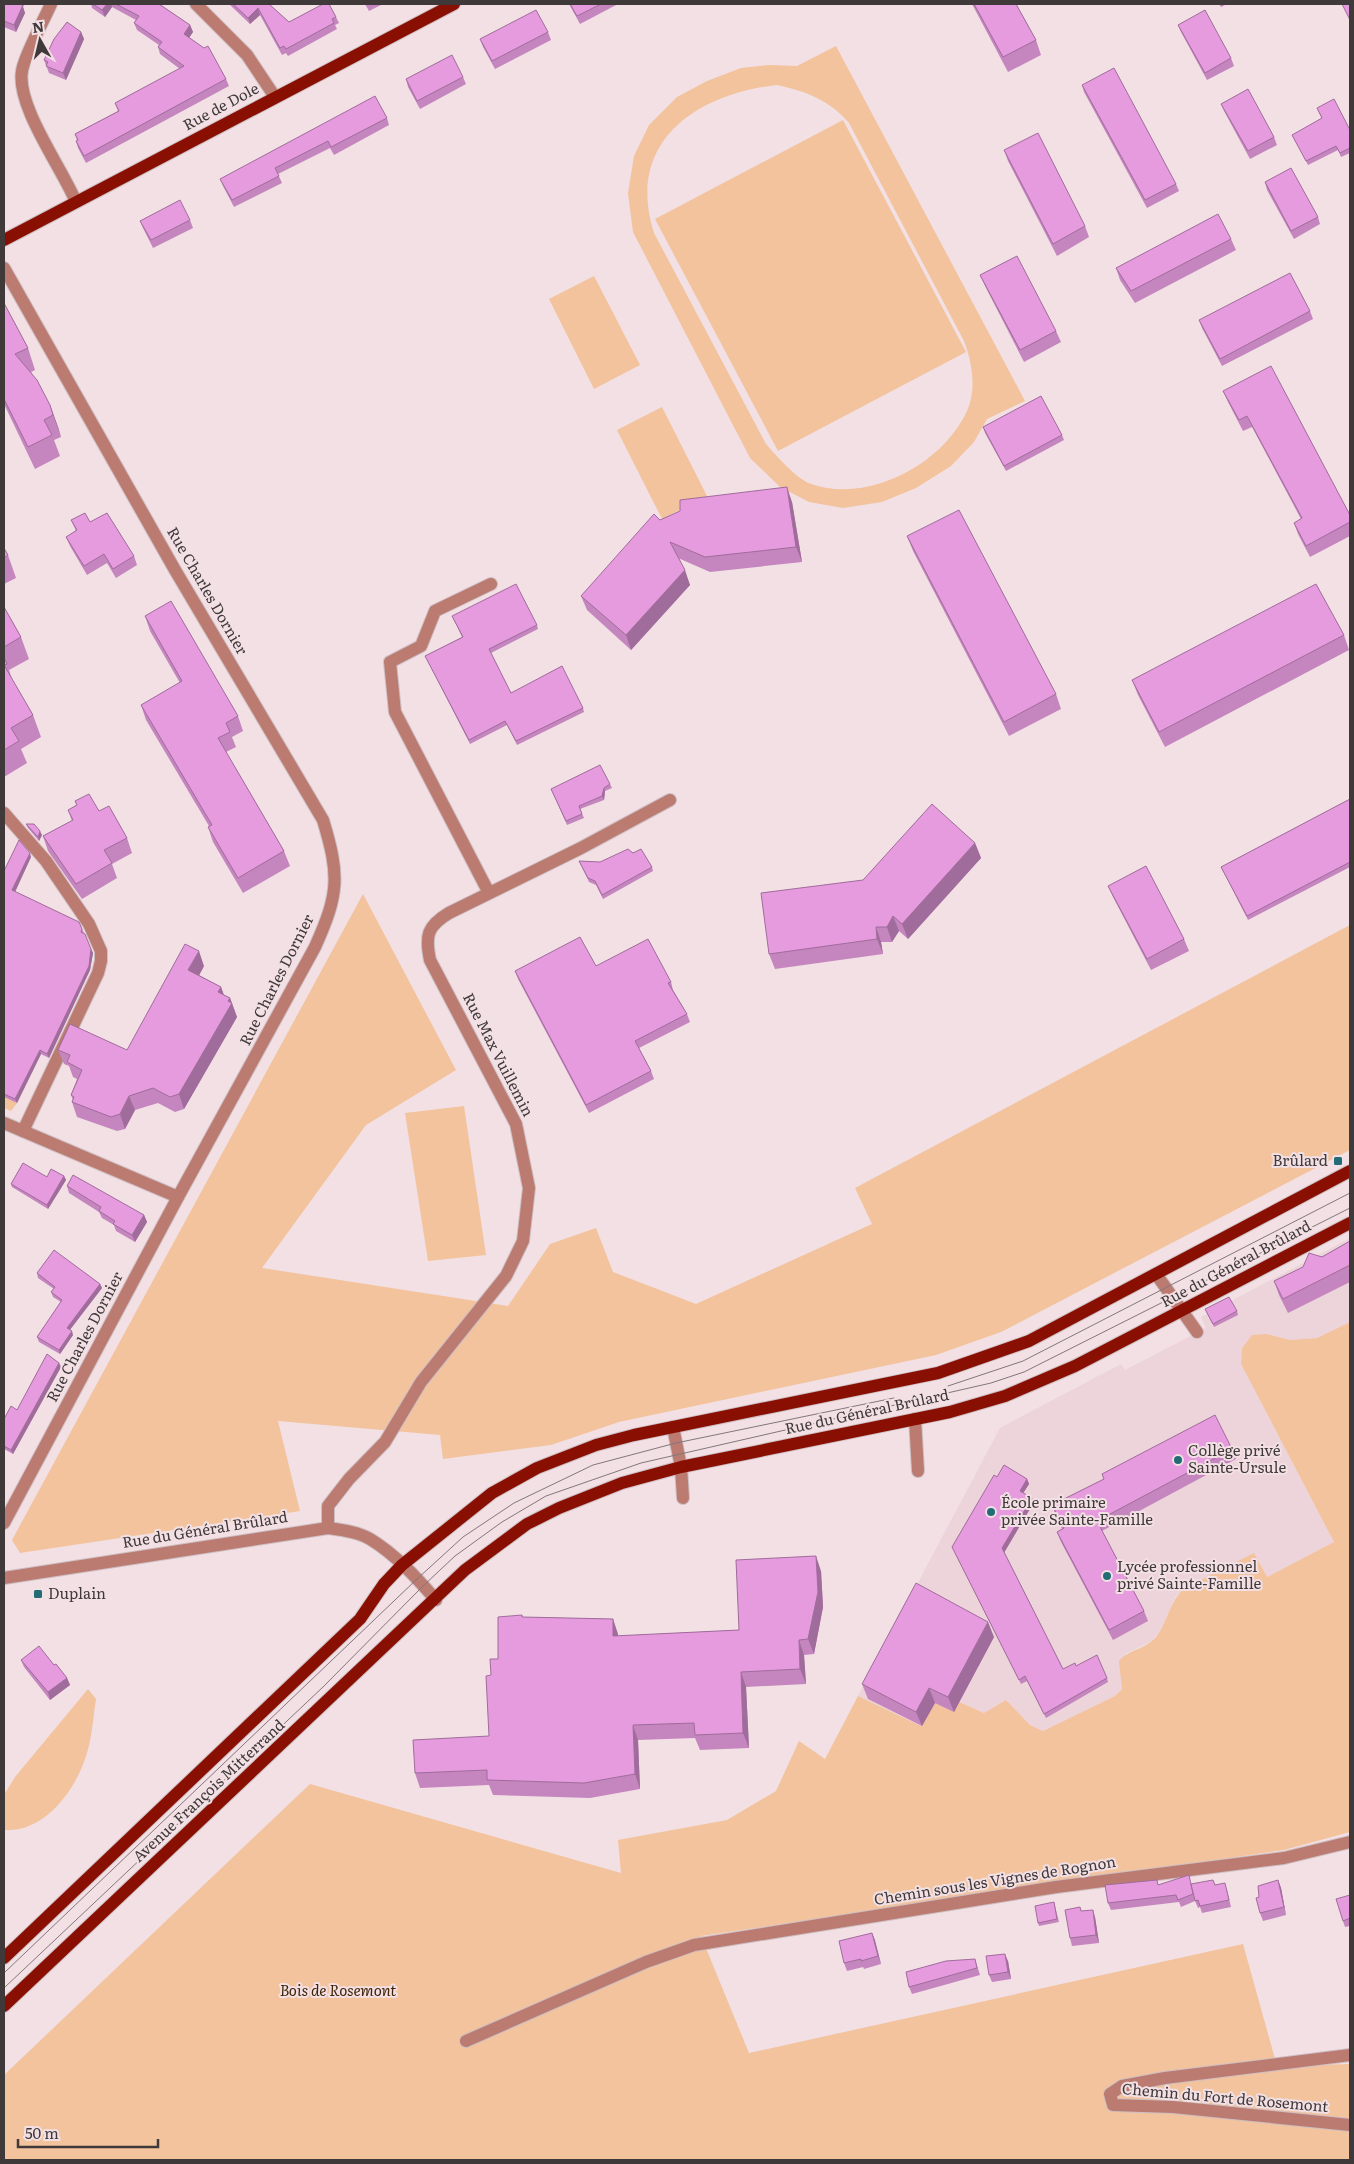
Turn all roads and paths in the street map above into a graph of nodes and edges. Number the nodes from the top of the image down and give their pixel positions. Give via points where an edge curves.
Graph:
1 (51, 4) edge
2 (196, 4) edge
3 (454, 4) edge
4 (275, 97) junction
5 (76, 202) junction
6 (4, 240) edge
7 (4, 268) edge
8 (491, 584) dead end
9 (670, 800) dead end
10 (4, 813) edge
11 (489, 894) junction
12 (4, 1123) edge
13 (24, 1131) junction
14 (1350, 1172) edge
15 (178, 1197) junction
16 (1350, 1223) edge
17 (1156, 1274) junction
18 (1182, 1310) junction
19 (1197, 1332) dead end
20 (915, 1419) junction
21 (673, 1427) junction
22 (681, 1468) junction
23 (918, 1471) dead end
24 (683, 1498) dead end
25 (4, 1523) edge
26 (328, 1528) junction
27 (402, 1565) junction
28 (4, 1578) edge
29 (436, 1600) junction
30 (1350, 1842) edge
31 (4, 1958) edge
32 (4, 2006) edge
33 (466, 2041) dead end
34 (1350, 2055) edge
35 (1350, 2125) edge

1 - 5 street via 22,72 25,104 69,183
2 - 4 street via 247,55
3 - 4 main road, Rue de Dole
4 - 5 main road, Rue de Dole
5 - 6 main road, Rue de Dole
7 - 15 street, Rue Charles Dornier via 175,570 323,820 332,850 335,877 331,911 286,1002
8 - 11 street via 435,611 421,646 390,662 395,712
9 - 11 street, Rue Max Vuillemin
10 - 13 street via 46,861 89,924 102,961
11 - 26 street, Rue Max Vuillemin via 437,920 428,935 427,947 430,960 516,1124 529,1188 523,1241 506,1276 421,1382 385,1442 328,1506
12 - 13 street
13 - 15 street
14 - 17 main road, Rue du Général Brûlard
15 - 25 street, Rue Charles Dornier
16 - 18 main road, Rue du Général Brûlard
17 - 18 street
17 - 21 main road, Rue du Général Brûlard via 1030,1341 938,1373
18 - 19 street
18 - 20 main road, Rue du Général Brûlard via 1042,1382 1005,1396
20 - 22 main road, Rue du Général Brûlard
20 - 23 street
21 - 22 street
21 - 27 main road, Rue du Général Brûlard via 596,1445 537,1468 492,1493
22 - 24 street
22 - 29 main road, Rue du Général Brûlard via 622,1483 527,1524 465,1570
26 - 27 street, Rue du Général Brûlard via 369,1539
26 - 28 street, Rue du Général Brûlard
27 - 29 street, Rue du Général Brûlard
27 - 31 main road, Avenue François Mitterrand via 384,1584 360,1619
29 - 32 main road, Avenue François Mitterrand
30 - 33 street, Chemin sous les Vignes de Rognon via 1284,1858 1056,1887 694,1945 646,1962
34 - 35 street, Chemin du Fort de Rosemont via 1148,2081 1122,2086 1110,2094 1113,2106 1173,2107

